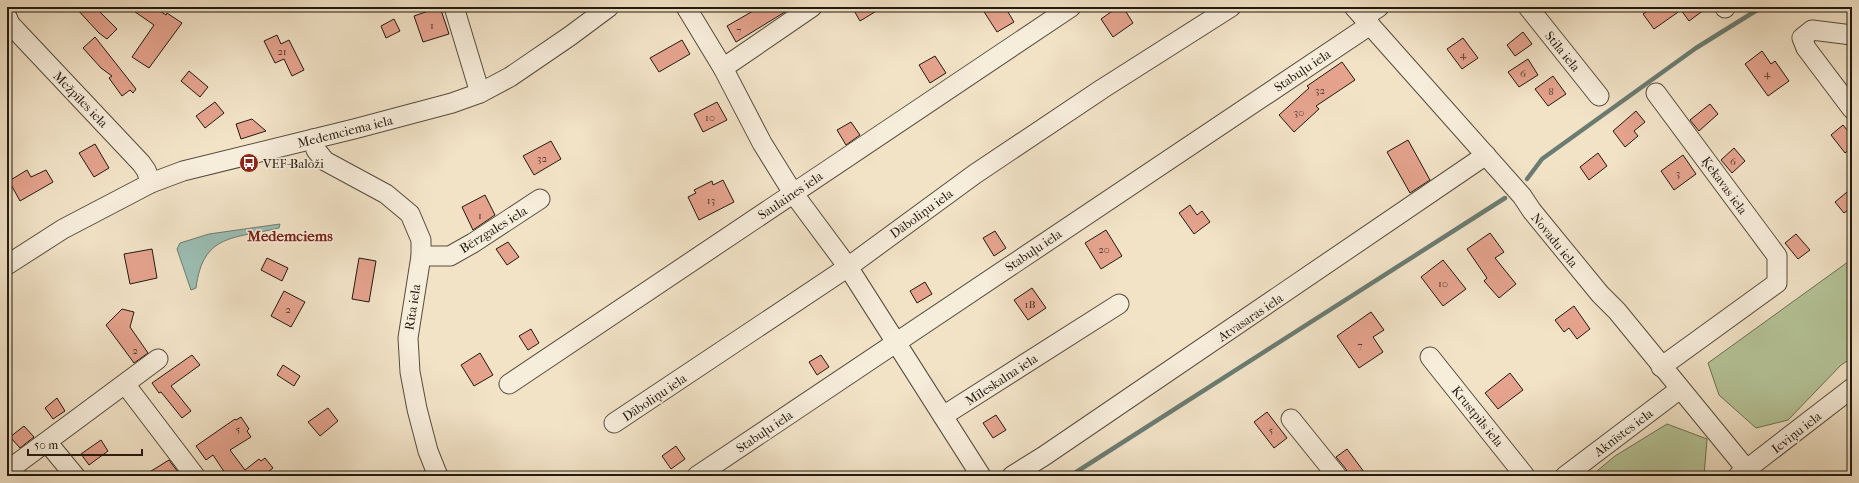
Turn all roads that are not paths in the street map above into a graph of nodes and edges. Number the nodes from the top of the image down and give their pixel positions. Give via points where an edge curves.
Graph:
1 (454, 7) edge
2 (609, 7) edge
3 (686, 7) edge
4 (812, 7) edge
5 (1071, 7) edge
6 (1231, 7) edge
7 (1379, 7) edge
8 (1528, 7) edge
9 (1363, 16) edge
10 (7, 17) edge
11 (1852, 35) edge
12 (724, 68) junction
13 (480, 93) junction
14 (1656, 93) dead end
15 (1599, 96) dead end
16 (1852, 109) edge
17 (313, 139) junction
18 (1486, 155) junction
19 (151, 183) junction
20 (793, 193) junction
21 (540, 199) dead end
22 (421, 256) junction
23 (7, 265) edge
24 (848, 267) junction
25 (1119, 304) dead end
26 (896, 342) junction
27 (1430, 357) dead end
28 (158, 359) dead end
29 (1661, 366) junction
30 (125, 384) junction
31 (509, 384) dead end
32 (1852, 388) edge
33 (1680, 389) junction
34 (943, 416) junction
35 (1291, 418) dead end
36 (614, 424) dead end
37 (47, 442) junction
38 (7, 471) edge
39 (1746, 474) edge
40 (74, 476) edge
41 (195, 476) edge
42 (438, 476) edge
43 (697, 476) edge
44 (981, 476) edge
45 (1012, 476) edge
46 (1337, 476) edge
47 (1525, 476) edge
48 (1566, 476) edge

1 - 13 street
2 - 13 street, Medemciema iela via 510,77
3 - 12 street
4 - 12 street
5 - 20 street, Saulaines iela
6 - 24 street, Dāboliņu iela via 975,174
7 - 9 street, Stabuļu iela
8 - 15 street, Stila iela
9 - 18 street, Novadu iela
9 - 26 street, Stabuļu iela
10 - 19 street, Mežpīles iela via 10,24 141,163
11 - 16 street via 1812,30 1802,38 1806,48
12 - 20 street via 762,143
13 - 17 street, Medemciema iela
14 - 29 street, Ķekavas iela via 1777,256 1777,283
17 - 19 street, Medemciema iela via 183,171
17 - 22 street, Rīta iela via 316,150 325,161 386,194 410,214 421,240
18 - 29 street, Novadu iela via 1600,294 1618,311
18 - 45 street, Atvasaras iela
19 - 23 street, Medemciema iela via 63,228
20 - 24 street
20 - 31 street, Saulaines iela
21 - 22 street, Bērzgales iela via 450,256
22 - 42 street, Rīta iela via 408,338 409,351 416,409 428,452
24 - 26 street
24 - 36 street, Dāboliņu iela
25 - 34 street, Mīleskalna iela
26 - 34 street
26 - 43 street, Stabuļu iela
27 - 47 street, Krustpils iela
28 - 30 street
29 - 33 street, Novadu iela
30 - 37 street
30 - 41 street
32 - 39 street, Ieviņu iela
33 - 39 street, Novadu iela
33 - 48 street, Aknīstes iela
34 - 44 street
35 - 46 street
37 - 38 street
37 - 40 street

